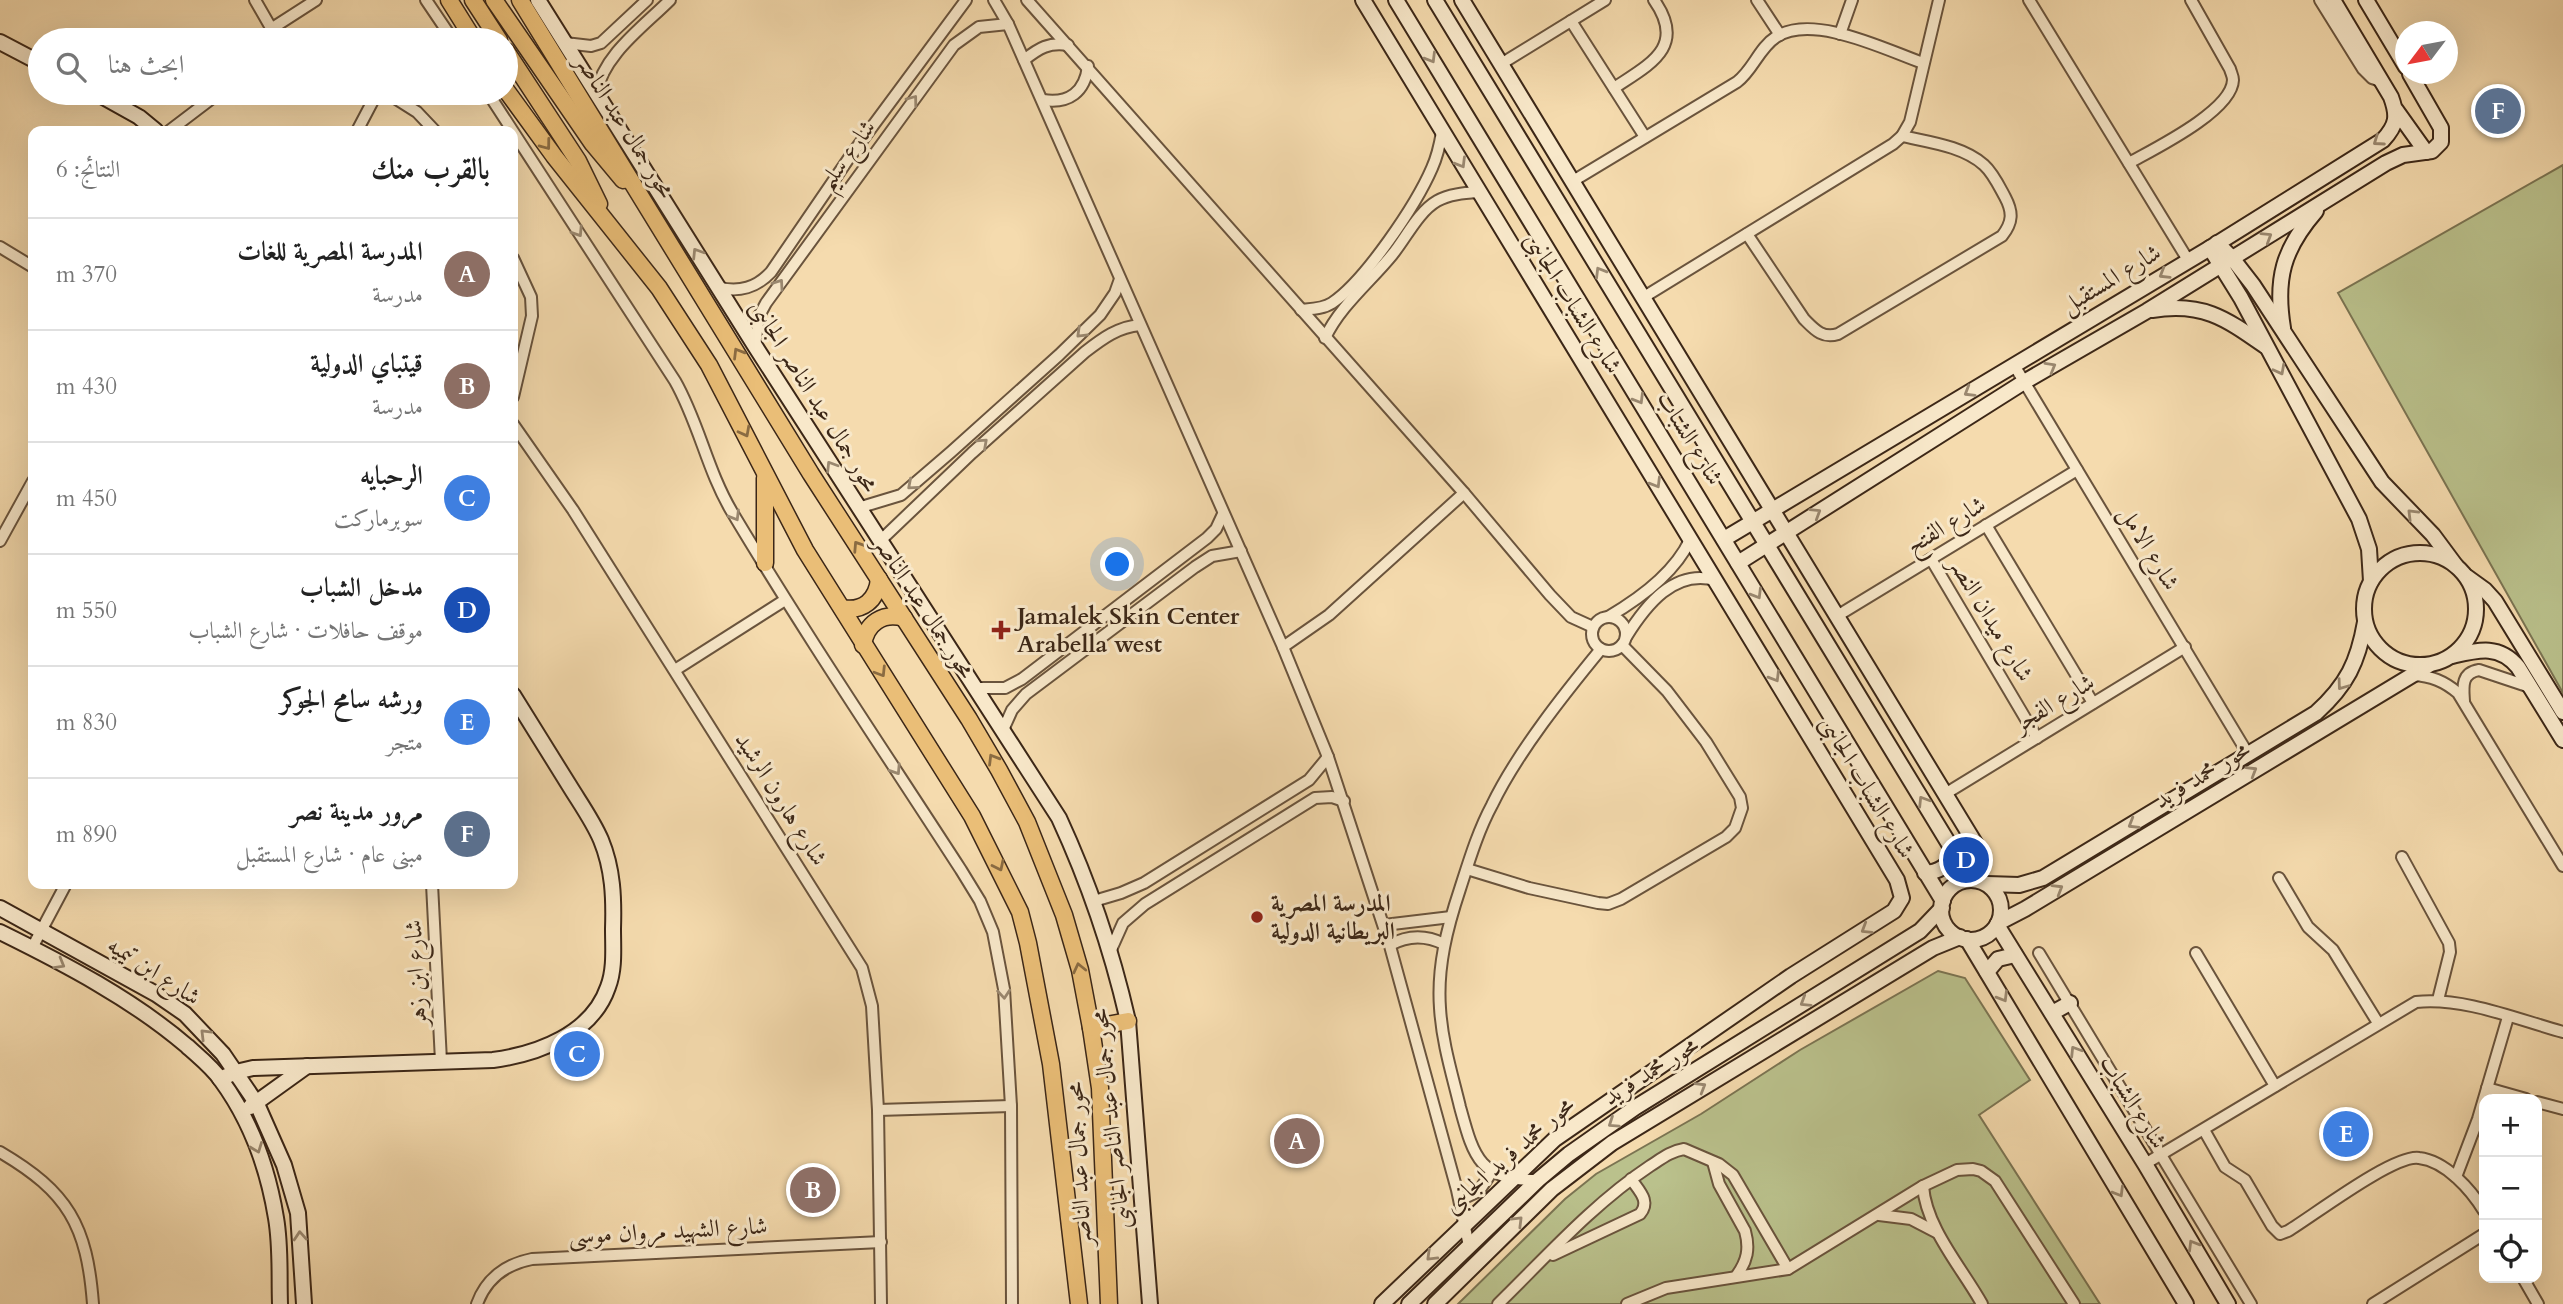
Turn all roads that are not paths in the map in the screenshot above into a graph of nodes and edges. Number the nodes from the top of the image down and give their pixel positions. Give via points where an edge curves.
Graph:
1 (255, 0) edge
2 (316, 0) edge
3 (426, 0) edge
4 (449, 0) edge
5 (473, 0) edge
6 (494, 0) edge
7 (520, 0) edge
8 (538, 0) edge
9 (647, 0) edge
10 (670, 0) edge
11 (966, 0) edge
12 (994, 0) edge
13 (1027, 0) edge
14 (1363, 0) edge
15 (1396, 0) edge
16 (1435, 0) edge
17 (1462, 0) edge
18 (1605, 0) edge
19 (1654, 0) edge
20 (1758, 0) edge
21 (1852, 0) edge
22 (1939, 0) edge
23 (2029, 0) edge
24 (2191, 0) edge
25 (2320, 0) edge
26 (2333, 0) edge
27 (2366, 0) edge
28 (1571, 21) junction
29 (1008, 24) junction
30 (270, 28) edge
31 (273, 28) edge
32 (445, 28) edge
33 (466, 28) edge
34 (491, 28) edge
35 (513, 28) edge
36 (1840, 34) junction
37 (518, 35) edge
38 (1780, 35) junction
39 (605, 40) junction
40 (0, 42) edge
41 (565, 43) junction
42 (1069, 45) junction
43 (2395, 49) edge
44 (617, 53) junction
45 (28, 57) edge
46 (1024, 60) junction
47 (1923, 63) junction
48 (1501, 64) junction
49 (1088, 66) junction
50 (518, 69) edge
51 (2381, 80) junction
52 (2416, 84) edge
53 (1614, 88) junction
54 (590, 98) junction
55 (1043, 100) junction
56 (118, 105) edge
57 (203, 105) edge
58 (371, 105) edge
59 (406, 105) edge
60 (496, 105) edge
61 (517, 105) edge
62 (885, 108) junction
63 (2396, 110) junction
64 (899, 119) junction
65 (150, 126) edge
66 (176, 126) edge
67 (360, 126) edge
68 (430, 126) edge
69 (509, 126) edge
70 (1442, 131) junction
71 (1902, 136) junction
72 (1645, 137) junction
73 (518, 139) edge
74 (2427, 152) junction
75 (849, 158) junction
76 (2129, 163) junction
77 (863, 168) junction
78 (1573, 181) junction
79 (1479, 192) junction
80 (645, 201) junction
81 (1414, 201) junction
82 (2325, 201) junction
83 (1587, 205) junction
84 (1426, 210) junction
85 (602, 215) junction
86 (1567, 218) junction
87 (806, 222) junction
88 (818, 230) junction
89 (1747, 234) junction
90 (2213, 245) junction
91 (0, 247) edge
92 (2188, 260) junction
93 (2226, 262) junction
94 (28, 264) edge
95 (518, 269) edge
96 (1120, 279) junction
97 (720, 288) junction
98 (1642, 294) junction
99 (1618, 302) junction
100 (1332, 303) junction
101 (1301, 310) junction
102 (2147, 311) junction
103 (1341, 313) junction
104 (1100, 315) junction
105 (1140, 325) junction
106 (1111, 333) junction
107 (2284, 336) junction
108 (1325, 338) junction
109 (518, 342) edge
110 (526, 344) junction
111 (755, 346) junction
112 (2269, 348) junction
113 (2014, 365) junction
114 (518, 377) edge
115 (2024, 382) junction
116 (518, 431) edge
117 (951, 452) junction
118 (961, 463) junction
119 (2077, 470) junction
120 (765, 472) junction
121 (28, 490) edge
122 (1464, 494) junction
123 (858, 508) junction
124 (1772, 509) junction
125 (1223, 514) junction
126 (1751, 522) junction
127 (1986, 525) junction
128 (1786, 532) junction
129 (1724, 538) junction
130 (1690, 540) junction
131 (0, 541) edge
132 (880, 541) junction
133 (1204, 541) junction
134 (1766, 545) junction
135 (1241, 551) junction
136 (1212, 556) junction
137 (1931, 559) junction
138 (1738, 563) junction
139 (765, 564) junction
140 (1672, 568) junction
141 (2460, 570) junction
142 (879, 579) junction
143 (1715, 580) junction
144 (1679, 581) junction
145 (2371, 581) junction
146 (785, 600) junction
147 (842, 608) junction
148 (1837, 615) junction
149 (1608, 617) junction
150 (904, 618) junction
151 (2365, 622) junction
152 (1593, 627) junction
153 (1080, 637) junction
154 (1624, 641) junction
155 (863, 645) junction
156 (1283, 647) junction
157 (1088, 648) junction
158 (2185, 648) junction
159 (1601, 649) junction
160 (2451, 657) junction
161 (2429, 665) junction
162 (675, 670) junction
163 (2411, 675) junction
164 (2530, 687) junction
165 (976, 688) junction
166 (2464, 701) junction
167 (518, 703) edge
168 (2093, 704) junction
169 (2563, 712) edge
170 (1003, 730) junction
171 (2037, 738) junction
172 (2563, 740) edge
173 (2248, 754) junction
174 (1328, 757) junction
175 (1309, 780) junction
176 (1945, 794) junction
177 (1315, 798) junction
178 (1344, 801) junction
179 (1961, 820) junction
180 (1943, 833) junction
181 (1955, 853) junction
182 (1981, 853) dead end
183 (2402, 857) dead end
184 (2563, 866) edge
185 (1466, 869) junction
186 (1925, 873) junction
187 (1153, 878) junction
188 (2279, 878) dead end
189 (1896, 880) joint
190 (1971, 880) junction
191 (1987, 884) junction
192 (63, 889) edge
193 (432, 889) edge
194 (1162, 893) junction
195 (1094, 901) junction
196 (1942, 905) junction
197 (0, 908) edge
198 (1451, 917) junction
199 (1997, 924) junction
200 (1384, 925) junction
201 (42, 930) junction
202 (1920, 931) junction
203 (0, 932) edge
204 (1963, 938) junction
205 (1444, 944) junction
206 (1390, 945) junction
207 (1933, 947) junction
208 (32, 948) junction
209 (1110, 952) junction
210 (2039, 953) dead end
211 (2196, 953) dead end
212 (2015, 954) junction
213 (1987, 972) junction
214 (2438, 1000) junction
215 (2070, 1003) junction
216 (2052, 1013) junction
217 (2508, 1017) junction
218 (1128, 1021) junction
219 (2378, 1023) junction
220 (1091, 1028) junction
221 (2563, 1032) edge
222 (1705, 1036) junction
223 (1718, 1056) junction
224 (442, 1061) junction
225 (308, 1065) junction
226 (236, 1072) junction
227 (220, 1079) junction
228 (2275, 1086) junction
229 (2487, 1088) junction
230 (2508, 1094) edge
231 (2542, 1103) edge
232 (257, 1104) junction
233 (1011, 1106) junction
234 (2563, 1109) edge
235 (878, 1111) junction
236 (242, 1112) junction
237 (2203, 1130) junction
238 (0, 1152) edge
239 (2161, 1156) junction
240 (1713, 1162) junction
241 (2145, 1164) junction
242 (1491, 1173) junction
243 (2456, 1177) junction
244 (1513, 1179) junction
245 (1631, 1179) junction
246 (1538, 1180) junction
247 (1923, 1186) junction
248 (1460, 1200) junction
249 (2479, 1203) edge
250 (1879, 1215) junction
251 (1466, 1224) junction
252 (1938, 1233) junction
253 (2479, 1237) edge
254 (881, 1242) junction
255 (1469, 1246) junction
256 (1541, 1262) junction
257 (1788, 1269) junction
258 (1737, 1275) junction
259 (2526, 1283) edge
260 (93, 1304) edge
261 (280, 1304) edge
262 (304, 1304) edge
263 (477, 1304) edge
264 (881, 1304) edge
265 (1012, 1304) edge
266 (1079, 1304) edge
267 (1109, 1304) edge
268 (1150, 1304) edge
269 (1382, 1304) edge
270 (1409, 1304) edge
271 (1435, 1304) edge
272 (1498, 1304) edge
273 (1627, 1304) edge
274 (1982, 1304) edge
275 (2074, 1304) edge
276 (2186, 1304) edge
277 (2228, 1304) edge
278 (2252, 1304) edge
279 (2373, 1304) edge
280 (2538, 1304) edge

1 - 30 street
2 - 31 street
3 - 32 street
4 - 33 main road
5 - 34 main road
6 - 35 main road
7 - 54 main road, محور جمال عبد الناصر
8 - 41 street, محور جمال عبد الناصر الجانبى
9 - 39 street
10 - 44 street
11 - 62 street, شارع سليم
12 - 29 street
13 - 42 street
14 - 70 street, شارع الشباب الجانبى
15 -> 129 street, شارع الشباب
16 - 86 street, شارع الشباب
17 - 48 street
18 - 28 street
19 - 53 street via 1667,22 1666,44 1648,66
20 - 38 street
21 - 36 street
22 - 47 street
23 - 76 street
24 - 76 street via 2230,69 2229,91 2216,109
25 - 51 street via 2363,69
26 - 51 street
27 - 43 street
28 - 48 street
28 - 53 street
29 - 46 street
64 -> 29 street, شارع سليم via 962,37 979,27
36 - 38 street via 1811,29
36 - 47 street
37 - 80 main road via 598,152
38 - 72 street via 1745,75
39 - 41 street via 596,45
39 - 44 street via 607,51
40 - 45 street
41 - 54 street, محور جمال عبد الناصر الجانبى
42 - 46 street via 1050,44
42 - 49 street
44 - 54 street
46 - 55 street
47 - 71 street via 1910,122
48 - 78 street
49 - 55 street via 1082,87 1070,99
49 - 101 street
50 - 85 main road via 578,161
51 - 63 street
52 - 74 street via 2441,128 2441,142
53 - 72 street
54 - 80 main road, محور جمال عبد الناصر
97 -> 54 street, محور جمال عبد الناصر الجانبى
55 - 96 street
56 - 65 street
57 - 66 street
58 - 67 street
59 - 68 street
60 -> 69 street
61 -> 85 main road, محور جمال عبد الناصر
62 - 64 street
62 - 75 street, شارع سليم
63 - 74 street
63 -> 90 street, شارع المستقبل via 2396,122 2382,139
64 - 77 street, شارع سليم
70 -> 79 street, شارع الشباب الجانبى
70 - 81 street via 1433,167
71 - 89 street
71 - 89 street via 1945,146 1984,165 2010,207 2011,222 2003,236 1838,334 1825,336 1804,318
72 - 78 street
73 -> 139 street via 675,381 720,490
74 - 82 street, شارع المستقبل via 2403,155
75 - 77 street
75 - 87 street, شارع سليم
76 - 92 street
77 - 88 street, شارع سليم
78 - 83 street
79 - 84 street via 1448,196
79 -> 130 street, شارع الشباب الجانبى
142 -> 80 main road, محور جمال عبد الناصر
81 - 84 street via 1420,200
81 - 100 street via 1362,273
93 -> 82 street, شارع المستقبل
82 - 107 street via 2299,233 2285,262 2279,294
83 - 86 street
83 - 98 street
84 - 103 street
85 -> 120 main road, محور جمال عبد الناصر via 659,288 709,365
99 -> 86 street, شارع الشباب
87 - 88 street
87 - 97 street, شارع سليم via 763,281 742,290
111 -> 88 street, شارع سليم via 757,324 766,303
89 - 98 street
90 - 92 street, شارع المستقبل
90 - 93 street
91 - 94 street
92 -> 113 street, شارع المستقبل
93 - 102 street, شارع المستقبل
93 - 107 street via 2253,285
93 - 112 street
95 - 110 street via 531,297
96 - 104 street
96 - 105 street
97 - 111 street, محور جمال عبد الناصر الجانبى
98 - 99 street
98 - 124 street
99 - 126 street, شارع الشباب
100 - 101 street
100 - 103 street via 1334,311
101 - 108 street
102 - 112 street via 2204,311 2228,320
115 -> 102 street, شارع المستقبل
103 - 108 street
104 - 106 street via 1111,324
104 -> 117 street
105 - 106 street
105 - 125 street
118 -> 106 street
141 -> 107 street via 2382,482
108 - 122 street
109 - 110 street
110 - 114 street
123 -> 111 street, محور جمال عبد الناصر الجانبى
112 -> 145 street via 2360,519 2369,549
113 - 115 street, شارع الامل
113 -> 124 street, شارع المستقبل
115 - 119 street, شارع الامل
128 -> 115 street, شارع المستقبل
116 - 162 street, شارع هارون الرشيد
117 - 118 street
117 -> 123 street via 901,495
118 - 132 street
119 - 127 street, شارع الفتح
119 - 158 street, شارع الامل
120 - 139 main road
120 - 147 main road, محور جمال عبد الناصر via 800,541
121 - 131 street
122 - 152 street via 1563,609
122 - 156 street via 1329,615
123 - 132 street, محور جمال عبد الناصر الجانبى
124 - 126 street, شارع المستقبل
124 - 128 street
125 - 133 street
125 - 135 street
126 - 129 street, شارع المستقبل
126 - 134 street, شارع الشباب
127 - 137 street, شارع الفتح
127 - 168 street, شارع ميدان النصر
128 - 134 street, شارع المستقبل
128 - 148 street
129 - 138 street, شارع الشباب
130 - 140 street
130 - 143 street, شارع الشباب الجانبى
132 - 165 street, محور جمال عبد الناصر الجانبى
133 - 136 street
133 - 153 street
134 - 138 street, شارع المستقبل
180 -> 134 street, شارع الشباب
135 - 136 street
135 - 156 street
136 - 157 street
137 - 148 street, شارع الفتح
137 - 171 street, شارع ميدان النصر
138 -> 186 street, شارع الشباب
139 - 146 street
140 - 144 street
140 - 149 street
141 - 145 street via 2444,558 2417,553 2390,561
141 - 160 street via 2475,598 2476,612 2468,639
141 - 169 street via 2495,601
142 - 147 main road via 868,603 856,609
142 - 150 main road, محور جمال عبد الناصر
143 - 144 street
143 -> 189 street, شارع الشباب الجانبى
144 - 154 street via 1650,605
145 - 151 street via 2364,601
146 - 162 street
146 -> 233 street via 987,916 1004,989
147 - 155 main road, محور جمال عبد الناصر
148 - 176 street
149 - 152 street
149 - 154 street via 1624,625
150 - 155 main road via 885,616 874,622
220 -> 150 main road, محور جمال عبد الناصر via 1064,915 1027,822
151 - 161 street via 2374,642 2391,658
151 -> 173 street, محور محمد فريد via 2354,666 2334,695 2316,713
152 - 159 street via 1593,640
153 - 157 street
153 - 165 street via 1014,684 996,690
154 - 159 street via 1612,651
154 - 185 street via 1726,772 1742,808 1735,828 1714,845 1608,904
155 -> 266 main road, محور جمال عبد الناصر via 972,816 1020,912 1051,1064
156 - 174 street
157 - 170 street via 1026,694
158 - 168 street, شارع الفجر
158 - 173 street, شارع الامل
159 - 185 street via 1516,761 1490,808
160 - 161 street
160 - 164 street via 2484,649 2497,651 2514,662
161 - 163 street, محور محمد فريد
162 - 235 street, شارع هارون الرشيد via 862,968 872,1006
163 - 166 street via 2442,681
199 -> 163 street, محور محمد فريد
164 - 166 street via 2473,671 2463,682
164 - 172 street
165 - 170 street, محور جمال عبد الناصر الجانبى
166 - 184 street
167 - 224 street via 591,821 607,858 614,898 611,979 589,1018 550,1045 513,1057
168 - 171 street, شارع الفجر
170 - 195 street, محور جمال عبد الناصر الجانبى via 1059,818
171 - 176 street, شارع الفجر
173 -> 191 street, محور محمد فريد via 2043,878 2018,885
174 - 175 street
174 - 178 street
175 - 177 street
175 - 187 street
176 - 179 street
177 - 178 street via 1332,796
177 - 194 street
178 - 200 street
179 - 180 street
179 - 182 street
180 - 181 street, شارع الشباب
181 - 186 street via 1940,870
181 - 190 street, شارع الشباب
183 - 214 street via 2449,943
185 - 198 street
186 - 196 street, شارع الشباب
187 - 194 street
187 - 195 street
188 - 219 street via 2308,927 2333,950
189 -> 222 street, محور محمد فريد الجانبى via 1902,898 1894,911
190 - 191 street
190 - 196 street via 1953,886
191 - 199 street via 2000,901
192 - 201 street
193 - 224 street, شارع ابن زهر
194 - 209 street via 1130,915
195 - 209 street, محور جمال عبد الناصر الجانبى
196 - 202 street, محور محمد فريد
196 - 204 street via 1948,928
197 - 201 street, شارع ابن تيميه
198 - 200 street
198 - 205 street
199 - 204 street via 1987,935
199 - 212 street, شارع الشباب
200 - 206 street
201 - 208 street
226 -> 201 street, شارع ابن تيميه via 185,1014
202 - 207 street via 1931,938
202 -> 223 street, محور محمد فريد
203 - 208 street, شارع ابن تيميه
204 - 207 street, محور محمد فريد
204 - 213 street
205 - 206 street via 1421,937
205 - 242 street via 1440,1008 1446,1050 1468,1136
206 - 248 street
271 -> 207 street, محور محمد فريد via 1552,1189 1612,1143
208 -> 227 street, شارع ابن تيميه via 139,1009
209 - 218 street, محور جمال عبد الناصر الجانبى
210 - 215 street
211 - 228 street
212 - 213 street via 1998,959
212 - 216 street, شارع الشباب
213 -> 276 street
214 - 217 street
214 - 219 street via 2416,1002
215 - 216 street
215 - 239 street
241 -> 216 street, شارع الشباب
217 - 221 street
217 - 229 street
218 - 220 main road
218 - 268 street, محور جمال عبد الناصر الجانبى
219 - 228 street
220 - 267 main road, محور جمال عبد الناصر via 1100,1088
222 - 223 street
222 - 244 street, محور محمد فريد الجانبى via 1555,1139
223 -> 246 street, محور محمد فريد via 1599,1132
224 - 225 street
225 - 226 street
225 - 232 street
226 - 227 street
226 - 232 street, شارع ابن تيميه
227 - 236 street, شارع ابن تيميه
228 - 237 street
229 - 230 street
229 - 243 street
231 - 234 street
232 - 236 street
262 -> 232 street, شارع ابن تيميه via 298,1213 284,1165
233 - 235 street
233 - 265 street
235 - 254 street, شارع هارون الرشيد
236 -> 261 street, شارع ابن تيميه via 265,1170 276,1219
237 - 239 street
237 - 243 street via 2225,1167 2245,1180 2280,1234 2405,1160 2421,1158
238 - 260 street via 44,1181 76,1222
239 - 241 street
239 - 278 street
240 - 245 street via 1678,1150
240 - 257 street via 1733,1175
240 - 258 street via 1716,1178 1748,1240
277 -> 241 street, شارع الشباب
242 - 244 street
242 - 248 street via 1479,1191
243 - 249 street
244 - 246 street
244 - 251 street, محور محمد فريد الجانبى
245 - 256 street
245 - 256 street via 1645,1199 1640,1214
246 - 255 street, محور محمد فريد
247 - 250 street
247 - 252 street
247 - 275 street via 1965,1168 1988,1175
248 - 251 street
250 - 252 street via 1910,1219
250 - 257 street
251 - 255 street
251 -> 269 street, محور محمد فريد الجانبى
252 - 274 street
253 - 279 street
254 - 263 street, شارع الشهيد مروان موسى via 532,1259 503,1269
254 - 264 street, شارع هارون الرشيد
255 - 270 street, محور محمد فريد
256 - 272 street
257 - 258 street
258 - 273 street via 1666,1288
259 - 280 street

